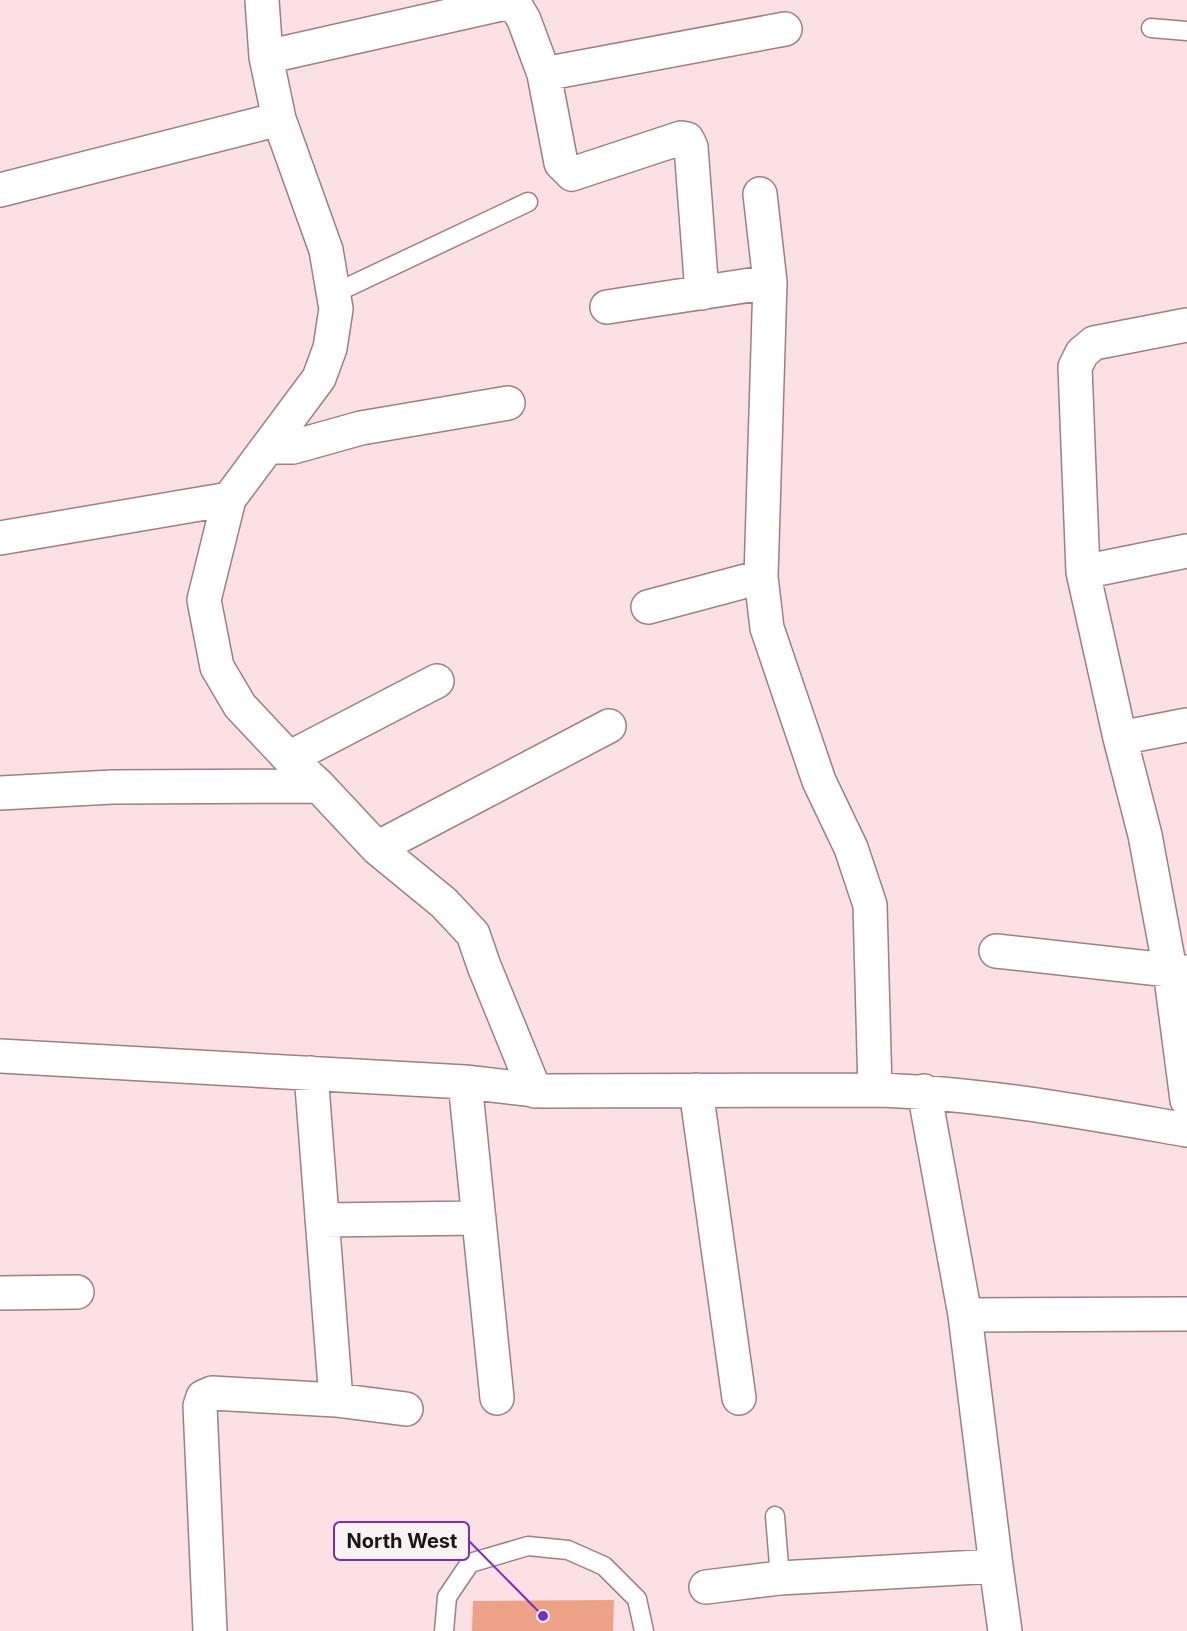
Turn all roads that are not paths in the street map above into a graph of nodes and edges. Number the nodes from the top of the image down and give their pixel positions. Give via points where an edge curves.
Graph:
1 (262, 0) edge
2 (1151, 28) dead end
3 (785, 29) dead end
4 (1187, 31) edge
5 (266, 57) junction
6 (544, 74) junction
7 (279, 119) junction
8 (0, 190) edge
9 (760, 194) dead end
10 (528, 202) dead end
11 (770, 282) junction
12 (702, 293) junction
13 (333, 294) junction
14 (607, 307) dead end
15 (1187, 326) edge
16 (508, 403) dead end
17 (269, 447) junction
18 (229, 499) junction
19 (0, 538) edge
20 (1187, 551) edge
21 (1083, 572) junction
22 (761, 577) junction
23 (648, 607) dead end
24 (437, 681) dead end
25 (1187, 725) edge
26 (609, 726) dead end
27 (1120, 738) junction
28 (289, 758) junction
29 (319, 786) junction
30 (0, 793) edge
31 (377, 848) junction
32 (996, 951) dead end
33 (1179, 971) edge
34 (0, 1056) edge
35 (311, 1073) junction
36 (465, 1082) junction
37 (535, 1090) junction
38 (696, 1090) junction
39 (875, 1090) junction
40 (924, 1091) junction
41 (1187, 1100) edge
42 (1187, 1130) edge
43 (479, 1218) junction
44 (322, 1220) junction
45 (77, 1292) dead end
46 (0, 1293) edge
47 (1187, 1314) edge
48 (964, 1315) junction
49 (497, 1398) dead end
50 (739, 1398) dead end
51 (336, 1400) junction
52 (406, 1409) dead end
53 (775, 1516) dead end
54 (996, 1566) junction
55 (780, 1578) junction
56 (706, 1587) dead end
57 (210, 1631) edge
58 (444, 1631) edge
59 (644, 1631) edge
60 (1005, 1631) edge

1 - 5 street
2 - 4 lane
3 - 6 street
5 - 6 street via 506,3 517,8 524,21
5 - 7 street
6 - 12 street via 561,163 572,174 687,139 691,147
7 - 8 street
7 - 13 street via 326,250
9 - 11 street
10 - 13 lane
11 - 12 street
11 - 22 street
12 - 14 street
13 - 17 street via 336,309 330,348 319,378
15 - 21 street via 1094,343 1082,353 1075,367
16 - 17 street via 361,428 293,447
17 - 18 street
18 - 19 street
18 - 28 street via 204,600 217,667 240,706
20 - 21 street
21 - 27 street
22 - 23 street
22 - 39 street via 767,628 819,781 851,848 870,905
24 - 28 street
25 - 27 street
26 - 31 street
27 - 33 street
28 - 29 street
29 - 30 street via 112,787
29 - 31 street
31 - 37 street via 444,903 473,934
32 - 33 street
33 - 41 street
34 - 35 street
35 - 36 street
35 - 44 street
36 - 37 street
36 - 43 street
37 - 38 street
38 - 39 street
38 - 50 street
39 - 40 street
40 - 42 street via 1036,1104
40 - 48 street
43 - 44 street
43 - 49 street
44 - 51 street
45 - 46 street
47 - 48 street
48 - 54 street
51 - 52 street
51 - 57 street via 212,1393 203,1397 200,1406
53 - 55 lane
54 - 55 street
54 - 60 street
55 - 56 street
58 - 59 lane via 447,1597 470,1563 528,1546 568,1550 604,1566 637,1599

